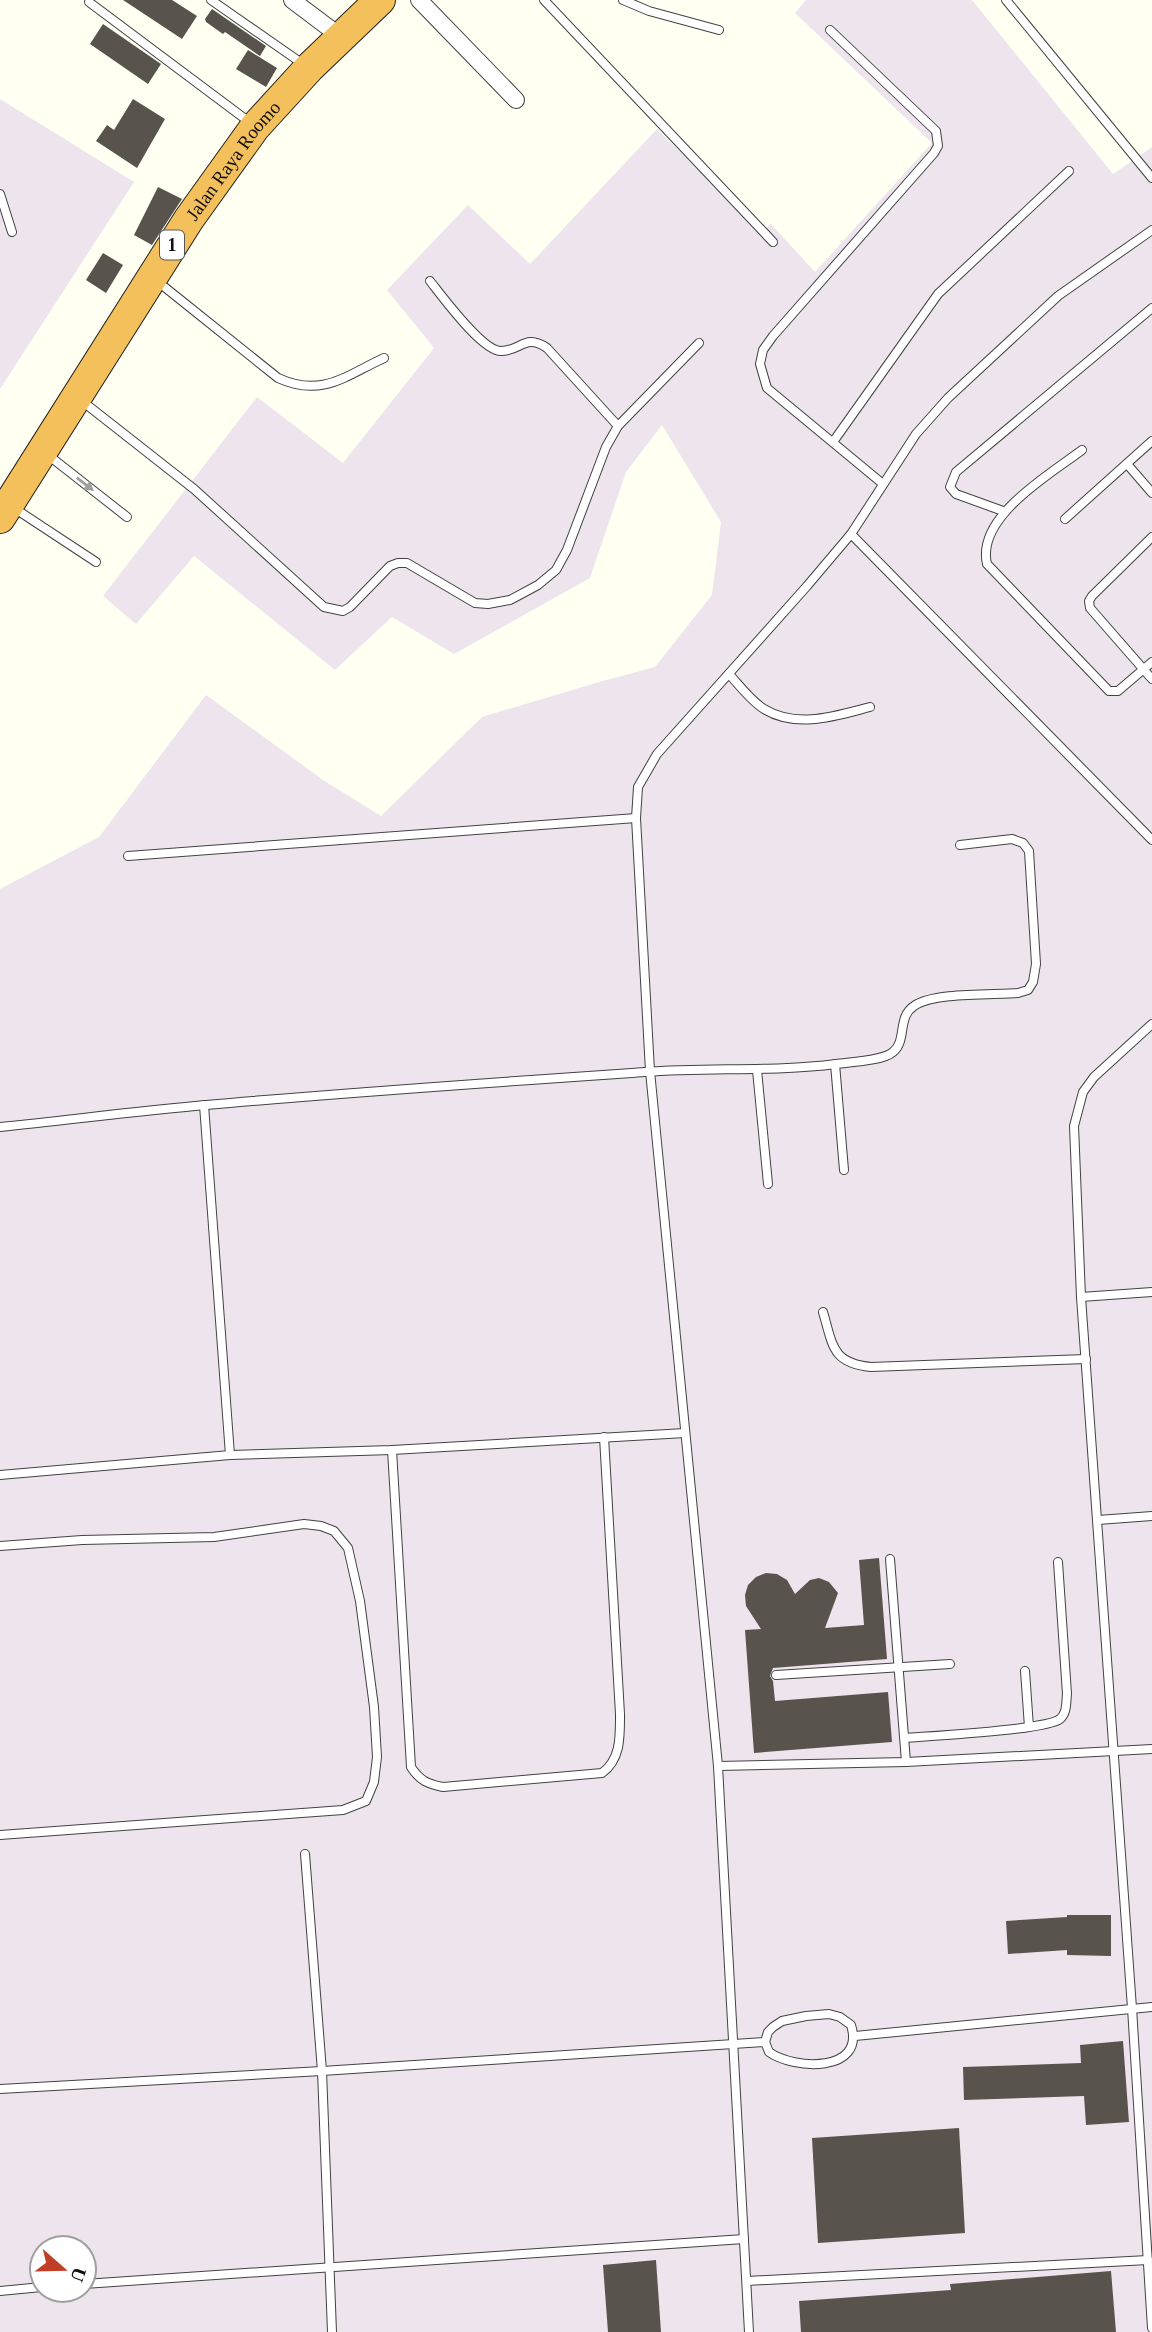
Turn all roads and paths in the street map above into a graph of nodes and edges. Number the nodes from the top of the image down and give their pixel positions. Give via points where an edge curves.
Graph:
1 (211, 0) edge
2 (292, 0) edge
3 (380, 0) edge
4 (419, 0) edge
5 (544, 0) edge
6 (623, 0) edge
7 (1006, 0) edge
8 (89, 2) dead end
9 (719, 30) dead end
10 (830, 30) dead end
11 (341, 37) junction
12 (309, 68) junction
13 (516, 100) dead end
14 (255, 127) junction
15 (1069, 171) dead end
16 (1152, 178) edge
17 (0, 194) edge
18 (1152, 230) edge
19 (12, 232) dead end
20 (773, 243) dead end
21 (152, 277) junction
22 (430, 281) dead end
23 (1152, 309) edge
24 (699, 342) dead end
25 (384, 358) dead end
26 (77, 397) junction
27 (618, 426) junction
28 (1152, 441) edge
29 (833, 442) junction
30 (1082, 450) dead end
31 (43, 451) junction
32 (1127, 464) junction
33 (883, 484) junction
34 (1152, 493) edge
35 (4, 511) edge
36 (1003, 512) junction
37 (127, 517) dead end
38 (1065, 519) dead end
39 (850, 534) junction
40 (1152, 537) edge
41 (96, 562) dead end
42 (1152, 662) edge
43 (1144, 668) junction
44 (729, 674) junction
45 (1152, 678) edge
46 (870, 707) dead end
47 (636, 818) junction
48 (1152, 840) edge
49 (960, 845) dead end
50 (128, 856) dead end
51 (1152, 1024) edge
52 (835, 1064) junction
53 (757, 1070) junction
54 (650, 1071) junction
55 (204, 1105) junction
56 (0, 1127) edge
57 (844, 1170) dead end
58 (768, 1184) dead end
59 (1152, 1292) edge
60 (1081, 1297) junction
61 (823, 1312) dead end
62 (1086, 1359) junction
63 (685, 1433) junction
64 (604, 1437) junction
65 (392, 1450) junction
66 (230, 1455) junction
67 (0, 1475) edge
68 (1152, 1516) edge
69 (1098, 1520) junction
70 (0, 1546) edge
71 (890, 1559) dead end
72 (1058, 1562) dead end
73 (950, 1664) dead end
74 (898, 1666) junction
75 (1026, 1671) dead end
76 (776, 1675) dead end
77 (1029, 1727) junction
78 (905, 1738) junction
79 (1152, 1749) edge
80 (1114, 1752) junction
81 (906, 1762) junction
82 (718, 1766) junction
83 (0, 1835) edge
84 (305, 1854) dead end
85 (1152, 2007) edge
86 (1132, 2008) junction
87 (855, 2036) junction
88 (765, 2042) junction
89 (733, 2045) junction
90 (322, 2071) junction
91 (0, 2089) edge
92 (744, 2239) junction
93 (1148, 2260) junction
94 (328, 2267) junction
95 (747, 2281) junction
96 (98, 2283) edge
97 (28, 2288) edge
98 (0, 2291) edge
99 (1152, 2328) edge
100 (332, 2332) edge
101 (749, 2332) edge

1 - 12 lane
2 - 11 street
3 - 11 highway, Jalan Raya Roomo / 1
4 - 13 street
5 - 20 lane
6 - 9 lane
7 - 16 lane
8 - 14 lane
10 - 29 lane via 921,115 939,138 934,153 763,350 760,364 767,388
11 - 12 highway, Jalan Raya Roomo / 1
12 - 14 highway, Jalan Raya Roomo / 1
14 - 21 highway, Jalan Raya Roomo / 1
15 - 29 lane via 938,294
17 - 19 lane
18 - 33 lane via 1058,296 948,398 916,434
21 - 25 lane via 278,378 295,386 323,387
21 - 26 highway, Jalan Raya Roomo / 1
22 - 27 lane via 488,346 503,351 531,341 547,348
23 - 36 lane via 956,472 950,487 956,494
24 - 27 lane
26 - 27 lane via 194,489 316,601 343,611 398,563 475,603 510,600 538,585 556,570 567,550
26 - 31 highway, Jalan Raya Roomo / 1
28 - 32 lane
29 - 33 lane
30 - 36 lane
31 - 35 highway, Jalan Raya Roomo / 1
31 -> 37 lane
32 - 34 lane
32 - 38 lane
33 - 39 lane
35 - 41 lane
36 - 43 lane via 986,542 987,564 1109,691 1118,691
39 - 44 lane
39 - 48 lane
40 - 43 lane via 1089,601 1090,608
42 - 43 lane
43 - 45 lane
44 - 46 lane via 763,708 790,720 824,719
44 - 47 lane via 657,754 638,787
47 - 50 lane
47 - 54 lane
49 - 52 lane via 1012,839 1029,851 1036,964 1033,982 1018,993 922,1001 904,1017 899,1045 893,1052
51 - 60 lane via 1094,1076 1077,1107
52 - 53 lane
52 - 57 lane
53 - 54 lane
53 - 58 lane
54 - 55 lane
54 - 63 lane
55 - 56 lane
55 - 66 lane
59 - 60 lane
60 - 62 lane
61 - 62 lane via 840,1357 853,1365
62 - 69 lane
63 - 64 lane
63 - 82 lane
64 - 65 lane
64 - 65 lane via 620,1714 612,1766 602,1773 443,1787 429,1784 411,1767
65 - 66 lane
66 - 67 lane
68 - 69 lane
69 - 80 lane
70 - 83 lane via 214,1537 304,1524 334,1531 348,1548 360,1601 377,1757 366,1801 343,1810
71 - 74 lane
72 - 77 lane via 1066,1709 1052,1724
73 - 74 lane
74 - 76 lane
74 - 78 lane
75 - 77 lane
77 - 78 lane
78 - 81 lane
79 - 80 lane
80 - 81 lane
80 - 86 lane
81 - 82 lane
82 - 89 lane
84 - 90 lane
85 - 86 lane
86 - 87 lane
86 - 93 lane
87 - 88 lane via 852,2025 829,2014 782,2021 768,2032
87 - 88 lane via 843,2058 826,2062 786,2061 769,2052
88 - 89 lane
89 - 90 lane
89 - 92 lane
90 - 91 lane
90 - 94 lane
92 - 94 lane
92 - 95 lane
93 - 95 lane
93 - 99 lane
94 - 96 lane
94 - 100 lane
95 - 101 lane
97 - 98 lane

